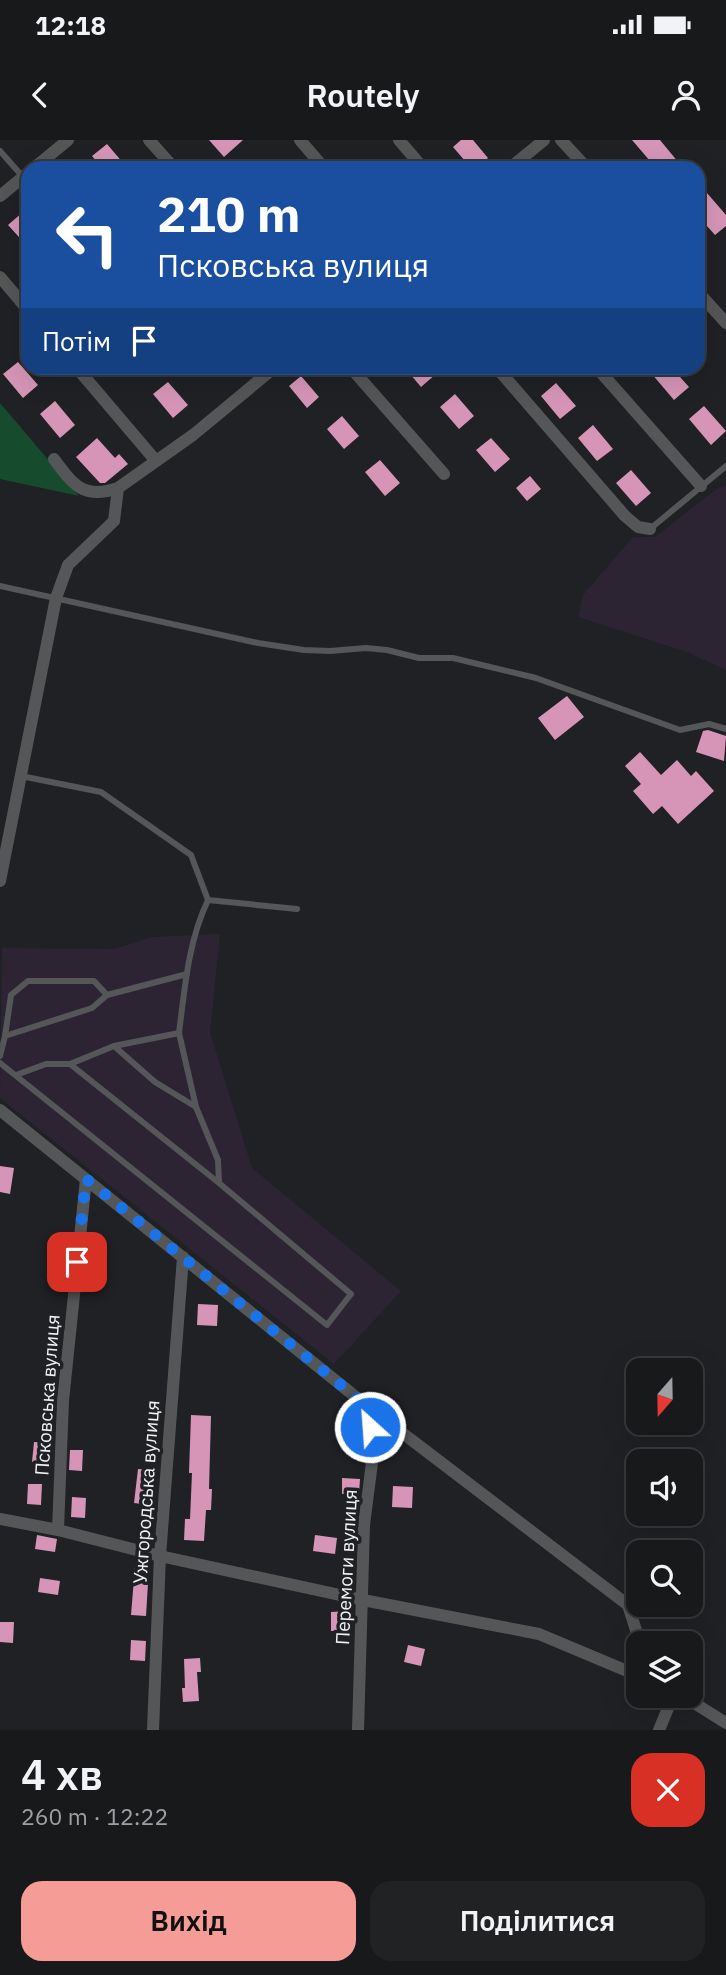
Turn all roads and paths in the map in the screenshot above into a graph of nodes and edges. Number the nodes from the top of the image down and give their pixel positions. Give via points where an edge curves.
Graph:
1 (68, 140) edge
2 (149, 140) edge
3 (300, 140) edge
4 (399, 140) edge
5 (544, 140) edge
6 (561, 140) edge
7 (0, 151) edge
8 (42, 161) edge
9 (168, 161) edge
10 (318, 161) edge
11 (417, 161) edge
12 (518, 161) edge
13 (580, 161) edge
14 (21, 171) edge
15 (21, 178) edge
16 (0, 196) edge
17 (0, 277) edge
18 (705, 300) edge
19 (21, 302) edge
20 (726, 323) edge
21 (83, 375) edge
22 (266, 375) edge
23 (357, 375) edge
24 (502, 375) edge
25 (603, 375) edge
26 (54, 459) dead end
27 (156, 461) junction
28 (726, 466) edge
29 (444, 474) dead end
30 (701, 486) junction
31 (118, 488) junction
32 (650, 529) joint
33 (0, 586) edge
34 (56, 598) junction
35 (726, 729) edge
36 (20, 776) junction
37 (1, 872) edge
38 (208, 900) junction
39 (297, 909) dead end
40 (187, 974) junction
41 (107, 995) junction
42 (179, 1033) junction
43 (5, 1036) junction
44 (114, 1046) junction
45 (0, 1056) edge
46 (0, 1063) edge
47 (70, 1064) junction
48 (16, 1075) junction
49 (196, 1107) junction
50 (0, 1110) edge
51 (86, 1179) junction
52 (219, 1183) junction
53 (183, 1257) junction
54 (367, 1406) junction
55 (0, 1519) edge
56 (58, 1530) junction
57 (160, 1556) junction
58 (363, 1600) junction
59 (636, 1631) edge
60 (626, 1670) edge
61 (668, 1708) edge
62 (702, 1708) edge
63 (726, 1723) edge
64 (153, 1730) edge
65 (358, 1730) edge
66 (659, 1730) edge

1 - 8 street
2 - 9 street
3 - 10 street
4 - 11 street
5 - 12 street
6 - 13 street
7 - 14 lane
15 - 16 street
17 - 19 street
18 - 20 street
21 - 27 street
22 - 27 street
23 - 29 street
24 - 32 street via 625,516 638,527
25 - 30 street
26 - 31 street via 82,489 106,492
27 - 31 street
28 - 30 lane
30 - 32 lane
31 - 34 street via 114,520 68,565
33 - 34 lane
34 - 35 lane via 304,650 366,648 419,658 453,657 536,678 680,730 709,724
34 - 36 street
36 - 37 street
36 - 38 lane via 101,792 191,855
38 - 39 lane
38 - 40 lane via 197,924
40 - 41 lane
40 - 42 lane
41 - 43 lane via 92,1008
41 - 43 lane via 94,981 28,981 11,995
42 - 44 lane
42 - 49 lane
43 - 45 lane
44 - 47 lane
44 - 49 lane via 155,1082
46 - 48 lane
47 - 48 lane via 46,1064
47 - 52 lane
48 - 52 lane via 327,1325 351,1294
49 - 52 lane via 218,1160
50 - 51 street
51 - 53 street
51 - 56 street, Псковська вулиця via 63,1401
53 - 54 street
53 - 57 street, Ужгородська вулиця
54 - 58 street, Перемоги вулиця via 374,1447
54 - 59 street via 628,1605
55 - 56 street
56 - 57 street
57 - 58 street
57 - 64 street, Ужгородська вулиця
58 - 60 street via 540,1634
58 - 65 street, Перемоги вулиця
61 - 66 street
62 - 63 street

